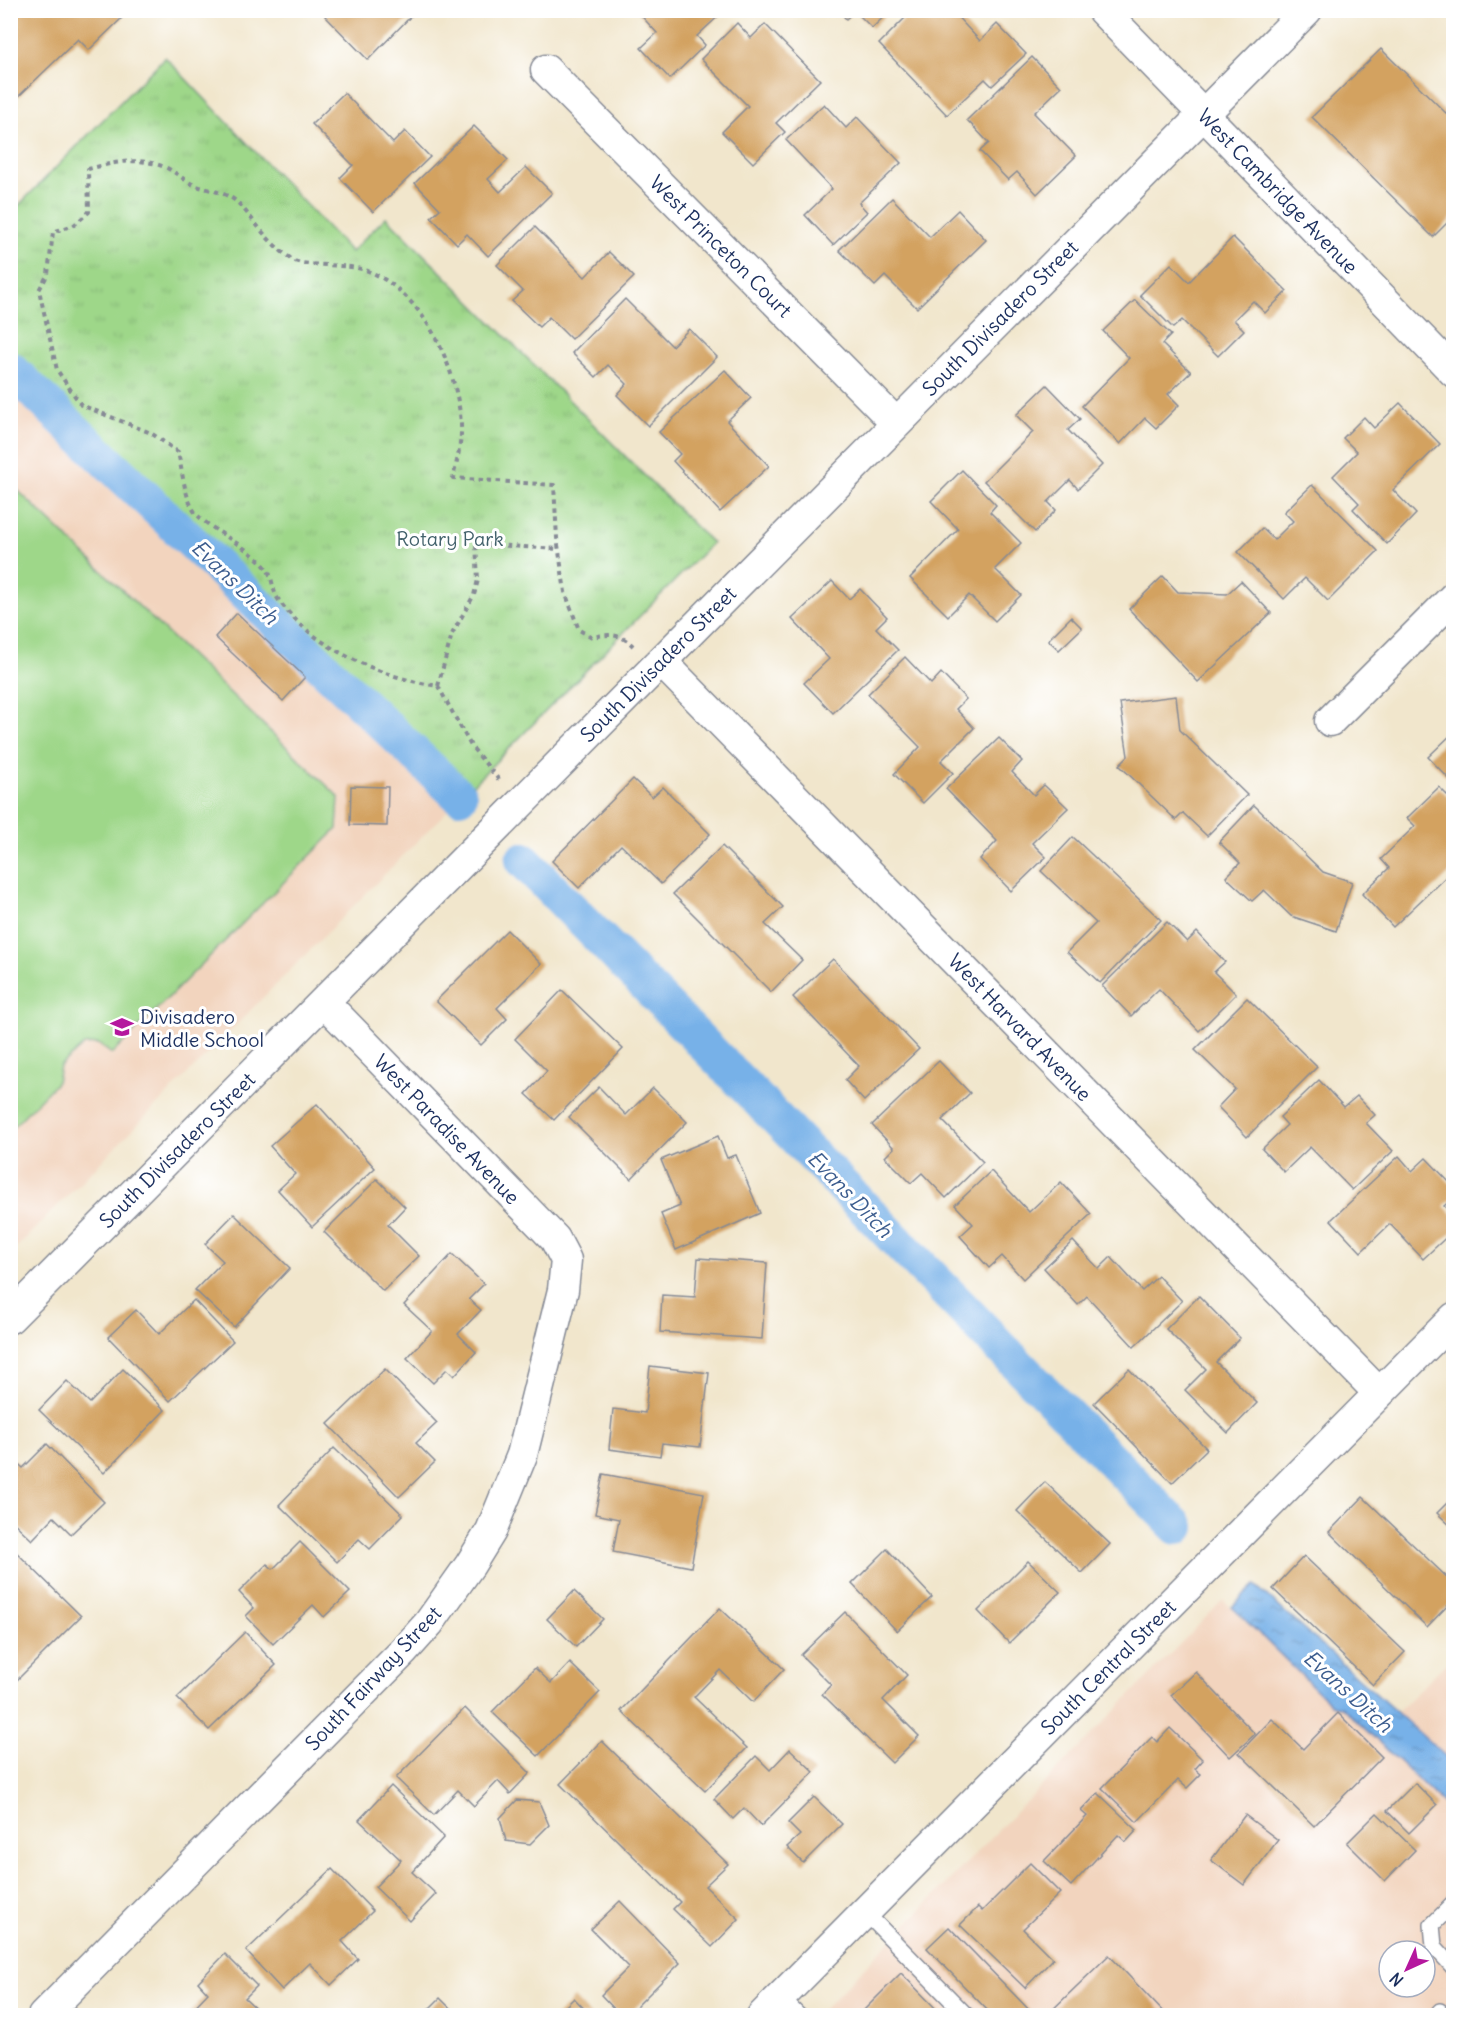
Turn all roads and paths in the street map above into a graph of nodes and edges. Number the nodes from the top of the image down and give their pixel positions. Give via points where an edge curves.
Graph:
1 (1102, 10) edge
2 (1307, 10) edge
3 (546, 70) dead end
4 (1204, 114) junction
5 (1454, 372) edge
6 (896, 423) junction
7 (558, 549) junction
8 (1454, 597) edge
9 (658, 665) junction
10 (438, 686) junction
11 (1330, 722) dead end
12 (521, 802) junction
13 (324, 1002) junction
14 (566, 1260) joint
15 (10, 1318) edge
16 (1454, 1318) edge
17 (1379, 1393) junction
18 (1454, 1903) edge
19 (865, 1912) junction
20 (1454, 1968) edge
21 (780, 2009) edge
22 (43, 2016) edge
23 (967, 2016) edge

1 - 4 street, West Cambridge Avenue
2 - 4 street, South Divisadero Street
3 - 6 street, West Princeton Court
4 - 5 street, West Cambridge Avenue
4 - 6 street, South Divisadero Street
6 - 9 street, South Divisadero Street
7 - 9 path via 565,592 579,630 592,637 612,633 626,639
7 - 10 path via 476,544 478,580 474,595 452,634
7 - 10 path via 555,485 453,478 461,427 452,374 406,297 368,271 341,264 298,263 274,248 239,203 147,160 117,161 88,169 89,212 74,225 53,232 48,274 39,290 57,370 81,405 151,433 178,452 193,511 252,553 268,570 276,597 299,626 369,667 405,681
8 - 11 street
9 - 12 street, South Divisadero Street
9 - 17 street, West Harvard Avenue
10 - 12 path via 481,761
12 - 13 street, South Divisadero Street
13 - 14 street, West Paradise Avenue via 555,1239
13 - 15 street, South Divisadero Street
14 - 22 street, South Fairway Street via 564,1290 522,1455 491,1531 470,1565 403,1652
16 - 17 street, South Central Street
17 - 19 street, South Central Street
18 - 20 lane via 1432,1925 1434,1947
19 - 21 street, South Central Street
19 - 23 lane

